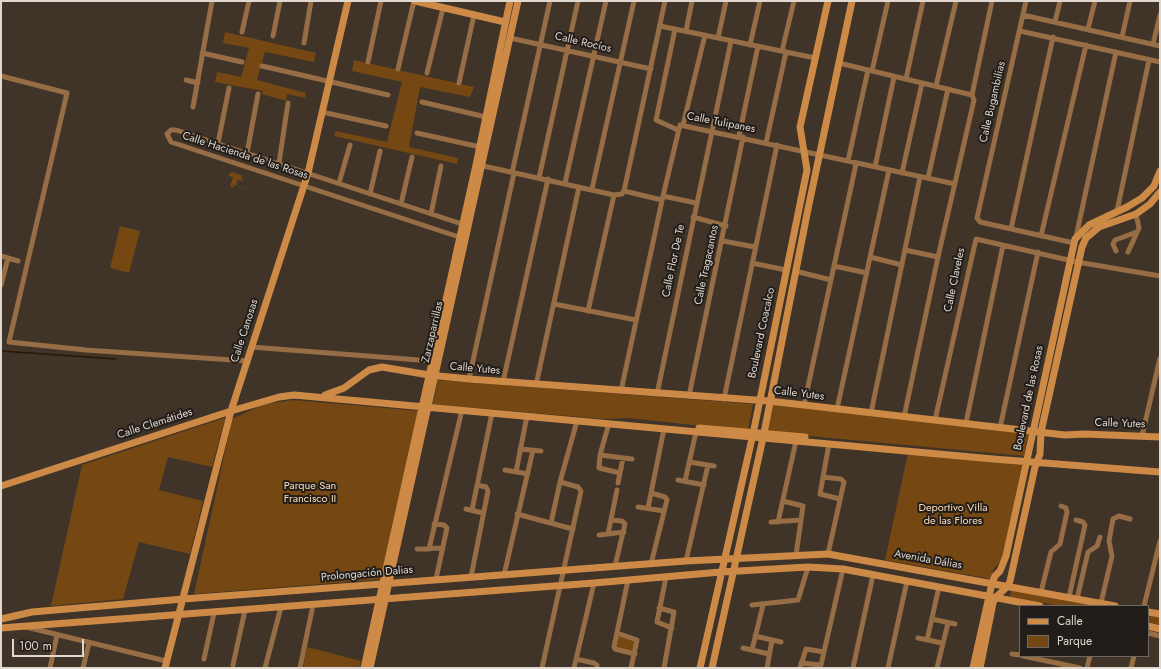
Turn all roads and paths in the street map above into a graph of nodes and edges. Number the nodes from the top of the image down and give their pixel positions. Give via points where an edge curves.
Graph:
1 (212, 1) edge
2 (249, 1) edge
3 (280, 1) edge
4 (311, 1) edge
5 (348, 1) edge
6 (381, 1) edge
7 (414, 1) edge
8 (510, 1) edge
9 (518, 1) edge
10 (550, 1) edge
11 (578, 1) edge
12 (606, 1) edge
13 (634, 1) edge
14 (665, 1) edge
15 (692, 1) edge
16 (726, 1) edge
17 (760, 1) edge
18 (794, 1) edge
19 (828, 1) edge
20 (852, 1) edge
21 (888, 1) edge
22 (923, 1) edge
23 (956, 1) edge
24 (992, 1) edge
25 (1026, 1) edge
26 (1060, 1) edge
27 (1095, 1) edge
28 (1130, 1) edge
29 (443, 8) junction
30 (474, 15) junction
31 (1023, 15) junction
32 (1160, 15) edge
33 (505, 22) junction
34 (1055, 22) junction
35 (660, 26) junction
36 (675, 29) junction
37 (1088, 29) junction
38 (1020, 30) junction
39 (686, 31) junction
40 (242, 32) dead end
41 (705, 35) junction
42 (273, 36) dead end
43 (1053, 37) junction
44 (1122, 37) junction
45 (510, 38) junction
46 (718, 38) junction
47 (731, 41) junction
48 (304, 42) dead end
49 (1153, 44) junction
50 (540, 45) junction
51 (750, 45) junction
52 (1086, 45) junction
53 (758, 46) junction
54 (1160, 46) edge
55 (567, 51) junction
56 (784, 52) junction
57 (1116, 52) junction
58 (202, 53) junction
59 (594, 57) junction
60 (815, 58) junction
61 (1149, 60) junction
62 (242, 62) dead end
63 (368, 62) dead end
64 (1160, 62) edge
65 (620, 63) junction
66 (839, 63) junction
67 (262, 66) dead end
68 (398, 69) dead end
69 (651, 69) junction
70 (870, 70) junction
71 (427, 73) dead end
72 (1, 76) edge
73 (894, 76) junction
74 (906, 79) junction
75 (186, 80) dead end
76 (329, 82) junction
77 (198, 83) junction
78 (459, 83) dead end
79 (922, 83) junction
80 (936, 86) junction
81 (229, 88) dead end
82 (948, 89) junction
83 (258, 94) dead end
84 (388, 95) dead end
85 (972, 95) junction
86 (422, 102) dead end
87 (288, 103) dead end
88 (193, 107) dead end
89 (322, 112) junction
90 (486, 117) junction
91 (684, 125) junction
92 (386, 126) dead end
93 (678, 130) junction
94 (711, 131) junction
95 (417, 133) dead end
96 (741, 137) junction
97 (766, 142) junction
98 (218, 143) junction
99 (350, 145) dead end
100 (777, 145) junction
101 (480, 147) junction
102 (380, 151) dead end
103 (803, 152) junction
104 (248, 153) junction
105 (820, 156) junction
106 (412, 157) dead end
107 (848, 162) junction
108 (279, 163) junction
109 (856, 164) junction
110 (479, 165) junction
111 (441, 166) dead end
112 (875, 167) junction
113 (889, 170) junction
114 (1160, 171) edge
115 (308, 173) junction
116 (513, 173) junction
117 (902, 173) junction
118 (920, 177) junction
119 (539, 178) junction
120 (928, 178) junction
121 (548, 180) junction
122 (339, 183) junction
123 (565, 183) junction
124 (954, 184) junction
125 (303, 185) junction
126 (579, 187) junction
127 (1157, 188) edge
128 (592, 189) junction
129 (624, 191) junction
130 (1160, 192) edge
131 (370, 194) junction
132 (614, 195) junction
133 (663, 198) junction
134 (696, 203) junction
135 (401, 204) junction
136 (1117, 211) junction
137 (431, 214) junction
138 (1136, 214) junction
139 (693, 217) junction
140 (465, 225) junction
141 (726, 226) junction
142 (1010, 229) junction
143 (1137, 232) junction
144 (1041, 236) junction
145 (462, 238) junction
146 (723, 241) junction
147 (1075, 241) junction
148 (1003, 245) junction
149 (755, 247) junction
150 (905, 250) junction
151 (1038, 252) junction
152 (1116, 252) dead end
153 (1128, 252) dead end
154 (1, 256) edge
155 (938, 257) junction
156 (8, 258) junction
157 (870, 258) junction
158 (1070, 259) junction
159 (18, 261) dead end
160 (1078, 262) junction
161 (752, 263) junction
162 (902, 265) junction
163 (834, 266) junction
164 (786, 270) junction
165 (795, 272) junction
166 (867, 272) junction
167 (1160, 276) edge
168 (831, 280) junction
169 (1, 284) edge
170 (554, 304) junction
171 (588, 311) junction
172 (636, 320) junction
173 (251, 347) junction
174 (1160, 358) edge
175 (247, 361) junction
176 (432, 361) junction
177 (431, 376) junction
178 (469, 379) junction
179 (502, 382) junction
180 (536, 384) junction
181 (622, 391) junction
182 (657, 394) junction
183 (319, 396) junction
184 (689, 396) junction
185 (724, 399) junction
186 (759, 401) junction
187 (769, 401) junction
188 (804, 405) junction
189 (424, 407) junction
190 (838, 409) junction
191 (462, 410) junction
192 (231, 411) junction
193 (492, 413) junction
194 (871, 413) junction
195 (527, 416) junction
196 (904, 417) junction
197 (935, 420) junction
198 (577, 421) junction
199 (611, 423) junction
200 (966, 424) junction
201 (1000, 428) junction
202 (664, 429) junction
203 (698, 430) junction
204 (1034, 431) junction
205 (1042, 432) junction
206 (1142, 436) junction
207 (752, 437) junction
208 (1160, 437) edge
209 (763, 438) junction
210 (796, 441) junction
211 (829, 444) junction
212 (520, 449) junction
213 (893, 449) junction
214 (533, 450) junction
215 (541, 451) dead end
216 (600, 455) junction
217 (623, 458) junction
218 (632, 459) dead end
219 (689, 462) junction
220 (1027, 462) junction
221 (1036, 462) junction
222 (505, 470) dead end
223 (516, 472) junction
224 (1160, 472) edge
225 (620, 473) junction
226 (528, 474) junction
227 (823, 477) junction
228 (678, 480) dead end
229 (685, 481) junction
230 (560, 482) junction
231 (618, 483) dead end
232 (477, 484) junction
233 (704, 485) junction
234 (1, 486) edge
235 (617, 490) dead end
236 (651, 493) junction
237 (840, 499) junction
238 (783, 501) junction
239 (1061, 506) dead end
240 (638, 507) dead end
241 (648, 508) junction
242 (466, 509) dead end
243 (472, 510) junction
244 (664, 511) junction
245 (483, 513) junction
246 (517, 514) junction
247 (1130, 519) dead end
248 (611, 520) junction
249 (801, 520) junction
250 (1076, 520) dead end
251 (771, 522) dead end
252 (778, 522) junction
253 (551, 523) junction
254 (434, 524) junction
255 (573, 529) junction
256 (624, 532) junction
257 (608, 534) junction
258 (599, 535) dead end
259 (1100, 537) dead end
260 (1160, 541) edge
261 (442, 548) junction
262 (417, 549) dead end
263 (428, 549) junction
264 (828, 554) junction
265 (796, 555) junction
266 (725, 558) junction
267 (735, 558) junction
268 (686, 561) junction
269 (651, 564) junction
270 (615, 566) junction
271 (808, 567) junction
272 (843, 569) junction
273 (563, 570) junction
274 (734, 571) junction
275 (721, 572) junction
276 (504, 575) junction
277 (873, 575) junction
278 (471, 577) junction
279 (666, 577) junction
280 (436, 579) junction
281 (628, 580) junction
282 (907, 581) junction
283 (992, 583) junction
284 (386, 584) junction
285 (594, 584) junction
286 (560, 586) junction
287 (1008, 586) junction
288 (939, 587) junction
289 (1041, 592) junction
290 (988, 596) junction
291 (1069, 597) junction
292 (996, 598) junction
293 (183, 599) junction
294 (382, 599) junction
295 (1078, 599) junction
296 (1101, 603) junction
297 (313, 605) junction
298 (752, 605) dead end
299 (762, 605) junction
300 (1034, 605) edge
301 (1110, 605) edge
302 (1144, 605) edge
303 (281, 607) junction
304 (659, 608) junction
305 (245, 610) junction
306 (1149, 612) edge
307 (214, 613) junction
308 (1160, 614) edge
309 (179, 615) junction
310 (932, 619) junction
311 (1, 620) edge
312 (948, 622) junction
313 (955, 624) dead end
314 (1149, 626) edge
315 (24, 627) junction
316 (1, 628) edge
317 (672, 628) junction
318 (1160, 629) edge
319 (617, 633) junction
320 (1149, 633) edge
321 (57, 635) junction
322 (755, 636) junction
323 (1160, 636) edge
324 (918, 638) dead end
325 (772, 640) junction
326 (927, 640) junction
327 (781, 642) dead end
328 (89, 643) junction
329 (942, 643) junction
330 (743, 648) dead end
331 (752, 650) junction
332 (824, 652) junction
333 (635, 654) junction
334 (769, 654) junction
335 (1012, 654) dead end
336 (1019, 656) edge
337 (1026, 657) edge
338 (1090, 657) edge
339 (1134, 657) edge
340 (204, 659) dead end
341 (576, 659) junction
342 (166, 665) edge
343 (233, 665) dead end
344 (801, 666) edge
345 (50, 668) edge
346 (83, 668) edge
347 (265, 668) edge
348 (300, 668) edge
349 (364, 668) edge
350 (370, 668) edge
351 (542, 668) edge
352 (574, 668) edge
353 (597, 668) edge
354 (631, 668) edge
355 (664, 668) edge
356 (700, 668) edge
357 (712, 668) edge
358 (767, 668) edge
359 (853, 668) edge
360 (888, 668) edge
361 (937, 668) edge
362 (973, 668) edge
363 (980, 668) edge
364 (1080, 668) edge
365 (1087, 668) edge
366 (1131, 668) edge

1 - 58 street
2 - 40 street
3 - 42 street
4 - 48 street
5 - 76 main road, Calle Canosas
6 - 63 street
7 - 29 main road
7 - 68 street
8 - 33 main road, Zarzaparrillas
9 - 45 main road, Zarzaparrillas
10 - 50 street
11 - 55 street
12 - 59 street
13 - 65 street
14 - 35 street
15 - 39 street
16 - 46 street
17 - 51 street
18 - 56 street
19 - 60 main road, Boulevard Coacalco
20 - 66 main road, Boulevard Coacalco
21 - 70 street
22 - 74 street
23 - 80 street
24 - 85 street
25 - 31 street
26 - 34 street
27 - 37 street
28 - 44 street
29 - 30 main road
29 - 71 street
30 - 33 main road
30 - 78 street
31 - 34 street
31 - 38 street
32 - 49 street
33 - 90 main road, Zarzaparrillas
34 - 37 street
35 - 36 street
35 - 69 street
36 - 39 street
36 - 93 street via 656,120
37 - 44 street
38 - 43 street
38 - 142 street, Calle Bugambilias via 977,218 980,222
39 - 41 street
41 - 46 street
41 - 91 street
43 - 52 street
43 - 142 street
44 - 49 street
45 - 50 street, Calle Rocíos
45 - 110 main road, Zarzaparrillas
46 - 47 street
47 - 51 street
47 - 94 street, Calle Flor De Te
49 - 54 street
50 - 55 street, Calle Rocíos
50 - 116 street
51 - 53 street
52 - 57 street
52 - 144 street
53 - 56 street
53 - 96 street, Calle Tragacantos
55 - 59 street, Calle Rocíos
55 - 119 street
56 - 60 street
56 - 97 street
57 - 61 street
57 - 147 street
58 - 62 street
58 - 77 street
59 - 65 street, Calle Rocíos
59 - 123 street
60 - 103 main road, Boulevard Coacalco via 800,127
61 - 64 street
61 - 136 street
65 - 69 street, Calle Rocíos
65 - 128 street
66 - 70 street
66 - 105 main road, Boulevard Coacalco
67 - 76 street
69 - 129 street
70 - 73 street
70 - 107 street
72 - 175 street via 67,93 8,340 10,343
73 - 74 street
73 - 112 street
74 - 79 street
75 - 77 street
76 - 84 street
76 - 89 main road, Calle Canosas
77 - 88 street
79 - 80 street
79 - 117 street
80 - 82 street
81 - 98 street
82 - 85 street
82 - 120 street
83 - 104 street
85 - 124 street via 974,100
86 - 90 street
87 - 108 street
89 - 92 street
89 - 115 main road, Calle Canosas
90 - 101 main road, Zarzaparrillas
91 - 93 street, Calle Tulipanes via 680,125
91 - 94 street, Calle Tulipanes
93 - 133 street, Calle Tulipanes
94 - 96 street, Calle Tulipanes
94 - 134 street, Calle Flor De Te
95 - 101 street
96 - 97 street, Calle Tulipanes
96 - 141 street, Calle Tragacantos
97 - 100 street, Calle Tulipanes
98 - 104 street, Calle Hacienda de las Rosas
98 - 125 street, Calle Hacienda de las Rosas via 176,130 171,130 167,134 171,142
99 - 122 street
100 - 103 street, Calle Tulipanes
100 - 149 street
101 - 110 main road, Zarzaparrillas
102 - 131 street
103 - 105 street, Calle Tulipanes
103 - 164 main road, Boulevard Coacalco via 807,170
104 - 108 street, Calle Hacienda de las Rosas
105 - 107 street, Calle Tulipanes
105 - 165 main road, Boulevard Coacalco
106 - 135 street
107 - 109 street, Calle Tulipanes
108 - 115 street, Calle Hacienda de las Rosas
109 - 112 street, Calle Tulipanes
109 - 163 street
110 - 116 street
110 - 140 main road, Zarzaparrillas
111 - 137 street
112 - 113 street, Calle Tulipanes
113 - 117 street, Calle Tulipanes
113 - 157 street
114 - 127 main road
115 - 122 street, Calle Hacienda de las Rosas
115 - 125 main road, Calle Canosas
116 - 119 street
116 - 178 street
117 - 118 street, Calle Tulipanes
118 - 120 street, Calle Tulipanes
118 - 150 street
119 - 121 street
120 - 124 street, Calle Tulipanes
121 - 123 street
121 - 179 street
122 - 131 street, Calle Hacienda de las Rosas
123 - 126 street
124 - 155 street
125 - 145 street, Calle Hacienda de las Rosas
125 - 173 main road, Calle Canosas
126 - 128 street
126 - 170 street
127 - 136 main road
128 - 132 street
129 - 132 street via 622,194
129 - 133 street
130 - 138 main road, Boulevard de las Rosas via 1150,204
131 - 135 street, Calle Hacienda de las Rosas
132 - 171 street
133 - 134 street
133 - 172 street, Calle Tulipanes
134 - 139 street, Calle Flor De Te
135 - 137 street, Calle Hacienda de las Rosas
136 - 147 main road via 1084,228
137 - 140 street, Calle Hacienda de las Rosas
138 - 143 street via 1140,225
138 - 160 main road, Boulevard de las Rosas via 1105,224 1093,231 1082,247
139 - 141 street
139 - 182 street, Calle Flor De Te
140 - 145 main road, Zarzaparrillas
141 - 146 street, Calle Tragacantos
142 - 144 street, Calle Bugambilias
143 - 152 street via 1115,240 1113,244
143 - 153 street
144 - 147 street, Calle Bugambilias
145 - 176 main road, Zarzaparrillas
145 - 177 main road, Zarzaparrillas
146 - 149 street
146 - 184 street, Calle Tragacantos
147 - 158 main road, Boulevard de las Rosas
148 - 151 street, Calle Claveles
148 - 197 street, Calle Claveles via 978,239 974,241
148 - 200 street
149 - 161 street
150 - 155 street
150 - 162 street
151 - 158 street, Calle Claveles
151 - 201 street
154 - 156 street
155 - 196 street
156 - 159 street
156 - 169 street
157 - 162 street
157 - 166 street
158 - 160 street, Calle Claveles
158 - 204 main road, Boulevard de las Rosas
160 - 167 street, Calle Claveles
160 - 205 main road, Boulevard de las Rosas
161 - 164 street
161 - 185 street
162 - 194 street
163 - 166 street
163 - 168 street
164 - 186 main road, Boulevard Coacalco
165 - 168 street
165 - 187 main road, Boulevard Coacalco
166 - 190 street
168 - 188 street
170 - 171 street
170 - 180 street
171 - 172 street
172 - 181 street, Calle Tulipanes
173 - 175 main road, Calle Canosas
173 - 176 street
174 - 206 street
175 - 192 main road, Calle Canosas
176 - 177 main road, Zarzaparrillas
177 - 178 main road, Calle Yutes
177 - 183 main road, Calle Clemátides via 375,368 344,388
177 - 189 main road, Zarzaparrillas
178 - 179 main road, Calle Yutes
179 - 180 main road, Calle Yutes
180 - 181 main road, Calle Yutes
181 - 182 main road, Calle Yutes
182 - 184 main road, Calle Yutes
183 - 189 main road, Calle Clemátides
183 - 192 main road, Calle Clemátides via 279,397
184 - 185 main road, Calle Yutes
185 - 186 main road, Calle Yutes
186 - 187 main road, Calle Yutes
186 - 207 main road, Boulevard Coacalco
187 - 188 main road, Calle Yutes
187 - 209 main road, Boulevard Coacalco
188 - 190 main road, Calle Yutes
189 - 191 main road
189 - 284 main road, Zarzaparrillas
190 - 194 main road, Calle Yutes
191 - 193 main road
191 - 254 street
192 - 234 main road, Calle Clemátides
192 - 293 main road, Calle Canosas
193 - 195 main road
193 - 232 street
194 - 196 main road, Calle Yutes
195 - 198 main road
195 - 212 street
196 - 197 main road, Calle Yutes
197 - 200 main road, Calle Yutes
198 - 199 main road
198 - 230 street
199 - 202 main road
199 - 203 main road
199 - 216 street
200 - 201 main road, Calle Yutes
201 - 204 main road, Calle Yutes
202 - 203 main road
202 - 236 street
203 - 207 main road
203 - 213 main road, bridge via 868,443
203 - 219 street
204 - 205 main road, Calle Yutes
204 - 220 main road, Boulevard de las Rosas
205 - 206 main road, Calle Yutes via 1065,435
205 - 221 main road, Boulevard de las Rosas via 1041,451
206 - 208 main road, Calle Yutes
207 - 209 main road
207 - 266 main road, Boulevard Coacalco
209 - 210 main road
209 - 267 main road, Boulevard Coacalco
210 - 211 main road
210 - 238 street
211 - 213 main road
211 - 227 street
212 - 214 street
212 - 223 street
213 - 220 main road
214 - 215 street
214 - 226 street
216 - 217 street
216 - 225 street via 599,468
217 - 218 street
217 - 225 street
219 - 229 street
219 - 233 street via 711,466
220 - 221 main road
220 - 283 main road, Boulevard de las Rosas via 1006,556
221 - 224 main road
221 - 287 main road, Boulevard de las Rosas
222 - 223 street
223 - 226 street
225 - 231 street
226 - 246 street
227 - 237 street via 820,494
227 - 237 street via 844,480
228 - 229 street
229 - 233 street
230 - 253 street
230 - 255 street via 581,488
232 - 243 street
232 - 245 street via 488,488
233 - 268 street
235 - 248 street
236 - 241 street
236 - 244 street via 667,498
237 - 264 street
238 - 249 street via 803,506
238 - 252 street
239 - 289 street via 1066,508 1067,512 1060,544 1051,552
240 - 241 street
241 - 244 street
242 - 243 street
243 - 245 street
244 - 269 street
245 - 278 street
246 - 253 street
246 - 276 street
247 - 296 street via 1119,516 1113,519 1109,541 1112,556
248 - 256 street via 625,522
248 - 257 street
249 - 252 street
249 - 265 street
250 - 291 street via 1085,525
251 - 252 street
253 - 255 street
254 - 261 street via 446,526
254 - 263 street
255 - 273 street
256 - 257 street
256 - 270 street
257 - 258 street
259 - 295 street via 1097,546 1088,552
260 - 302 street
261 - 263 street
261 - 280 street
262 - 263 street
264 - 265 main road, Avenida Dálias
264 - 283 main road, Avenida Dálias
265 - 267 main road, Avenida Dálias
266 - 267 main road, Prolongación Dalias
266 - 268 main road, Prolongación Dalias
266 - 275 main road, Boulevard Coacalco
267 - 274 main road, Boulevard Coacalco
268 - 269 main road, Prolongación Dalias
269 - 270 main road, Prolongación Dalias
270 - 273 main road, Prolongación Dalias
271 - 272 main road
271 - 274 main road
271 - 299 street via 798,600
272 - 277 main road
272 - 332 street
273 - 276 main road, Prolongación Dalias
273 - 286 street
274 - 275 main road
274 - 357 main road, Boulevard Coacalco
275 - 279 main road
275 - 356 main road, Boulevard Coacalco
276 - 278 main road, Prolongación Dalias
277 - 282 main road
277 - 359 street
278 - 280 main road, Prolongación Dalias
279 - 281 main road
279 - 304 street
280 - 284 main road, Prolongación Dalias
281 - 285 main road
281 - 319 street
282 - 288 main road
282 - 360 street
283 - 287 main road, Avenida Dálias
283 - 290 main road, Boulevard de las Rosas
284 - 293 main road, Prolongación Dalias
284 - 294 main road, Zarzaparrillas
285 - 286 main road
285 - 341 street
286 - 294 main road
286 - 351 street
287 - 289 main road, Avenida Dálias
287 - 292 main road
288 - 290 main road
288 - 310 street
289 - 291 main road, Avenida Dálias
290 - 292 main road
290 - 362 main road, Boulevard de las Rosas
291 - 295 main road, Avenida Dálias
292 - 300 main road
292 - 363 main road
293 - 309 main road, Calle Canosas
293 - 311 main road, Prolongación Dalias via 32,612
294 - 297 main road
294 - 349 main road, Zarzaparrillas
294 - 350 main road, Zarzaparrillas
295 - 296 main road, Avenida Dálias
296 - 301 main road, Avenida Dálias
297 - 303 main road
297 - 348 street
298 - 299 street
299 - 322 street
303 - 305 main road
303 - 347 street
304 - 317 street via 657,622
304 - 317 street via 674,612
305 - 307 main road
305 - 343 street
306 - 308 main road
307 - 309 main road
307 - 340 street
309 - 315 main road
309 - 342 main road, Calle Canosas
310 - 312 street
310 - 326 street
312 - 313 street
312 - 329 street
314 - 318 main road
315 - 316 main road
315 - 321 street
317 - 355 street
319 - 333 street via 637,640
319 - 333 street via 614,648
320 - 323 street
321 - 328 street
321 - 345 street
322 - 325 street
322 - 331 street
324 - 326 street
325 - 327 street
325 - 334 street
326 - 329 street
328 - 342 street
328 - 346 street
329 - 361 street
330 - 331 street
331 - 334 street
332 - 344 street via 821,665
332 - 344 street via 806,649
333 - 354 street
334 - 358 street
335 - 336 street
337 - 364 street
338 - 365 street
339 - 366 street
341 - 352 street
341 - 353 street via 594,663

